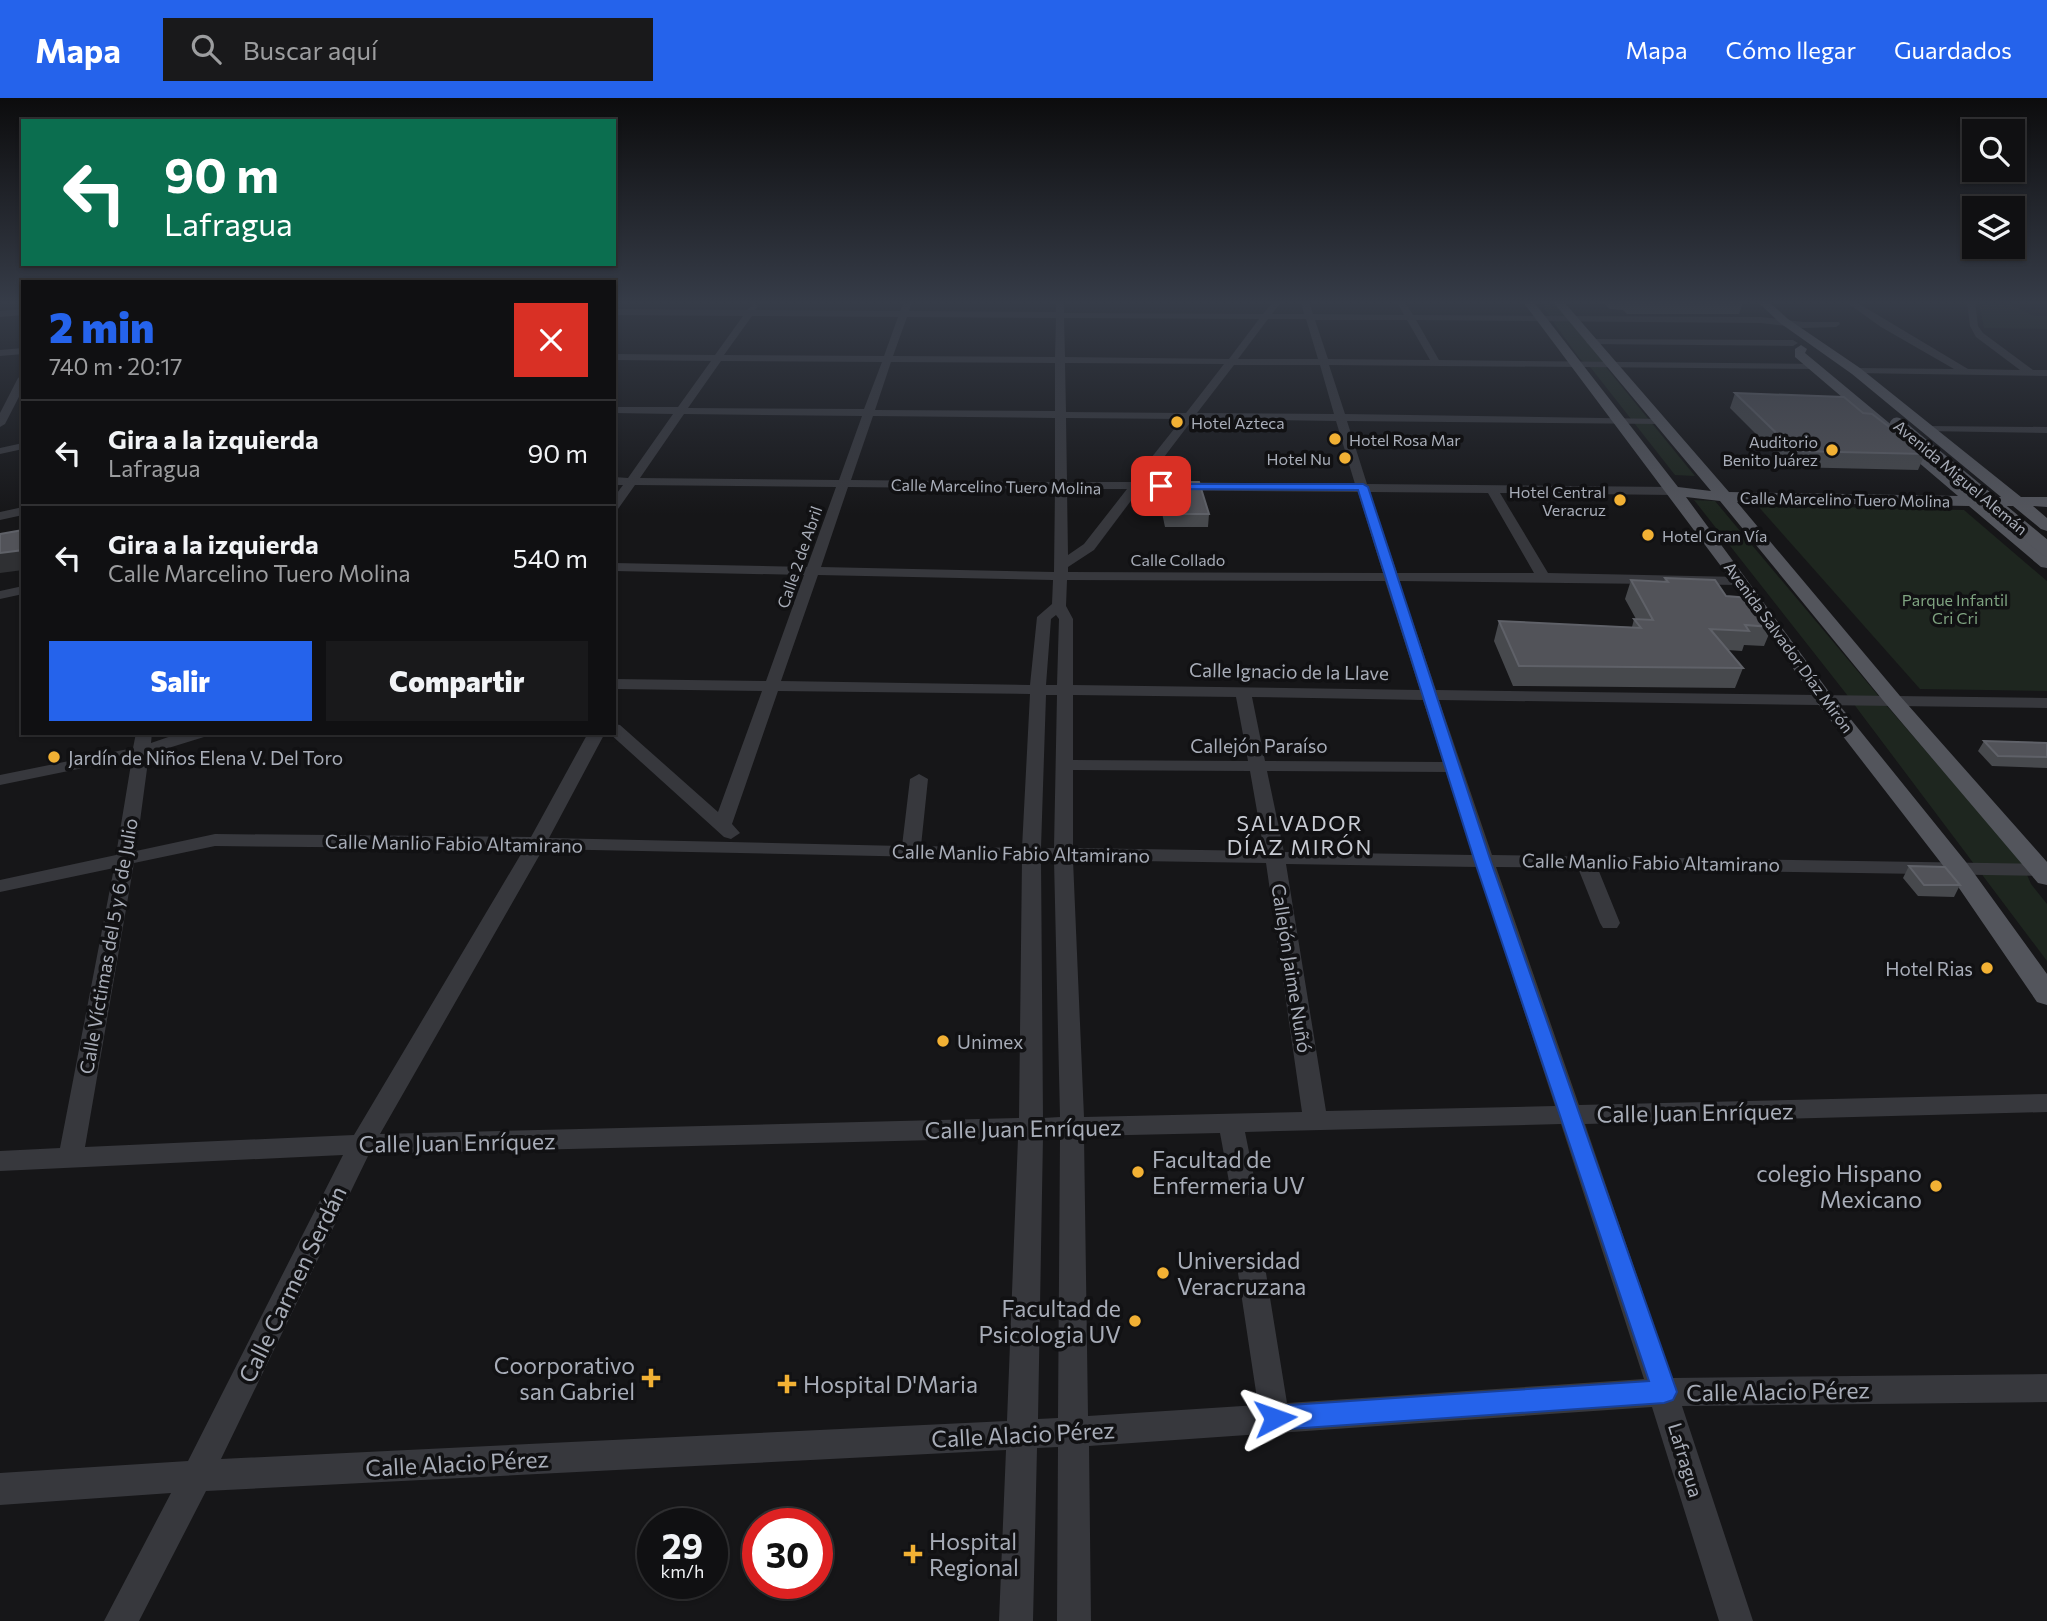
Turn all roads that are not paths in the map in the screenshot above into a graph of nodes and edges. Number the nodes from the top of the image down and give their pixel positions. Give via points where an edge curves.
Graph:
1 (708, 373) edge
2 (882, 373) edge
3 (1061, 373) edge
4 (1223, 373) edge
5 (1327, 373) edge
6 (1585, 373) edge
7 (1620, 373) edge
8 (1822, 373) edge
9 (1833, 373) edge
10 (1844, 373) edge
11 (1859, 373) edge
12 (2032, 373) edge
13 (1592, 382) junction
14 (1628, 383) junction
15 (2047, 384) edge
16 (18, 396) edge
17 (0, 399) edge
18 (616, 410) edge
19 (683, 410) junction
20 (868, 413) junction
21 (1062, 415) junction
22 (1189, 416) junction
23 (1341, 417) junction
24 (1620, 421) junction
25 (1660, 421) junction
26 (0, 424) edge
27 (1902, 425) junction
28 (1928, 429) junction
29 (2047, 430) edge
30 (21, 446) edge
31 (0, 451) edge
32 (1934, 466) junction
33 (1974, 467) junction
34 (616, 481) edge
35 (630, 481) junction
36 (842, 484) junction
37 (1136, 486) junction
38 (1059, 487) junction
39 (1363, 487) junction
40 (1492, 489) junction
41 (2003, 490) junction
42 (1673, 491) junction
43 (2047, 491) edge
44 (1720, 493) junction
45 (1970, 496) junction
46 (2017, 502) junction
47 (2047, 502) edge
48 (616, 503) edge
49 (21, 512) edge
50 (0, 516) edge
51 (2006, 527) junction
52 (2047, 527) edge
53 (2047, 538) edge
54 (2047, 549) edge
55 (2047, 563) edge
56 (616, 567) edge
57 (1061, 571) junction
58 (813, 572) junction
59 (1390, 576) junction
60 (1544, 577) junction
61 (1741, 581) junction
62 (21, 590) edge
63 (0, 595) edge
64 (1059, 606) junction
65 (616, 684) edge
66 (772, 687) junction
67 (1037, 690) junction
68 (1065, 690) junction
69 (1243, 692) junction
70 (1429, 693) junction
71 (1825, 700) junction
72 (1893, 700) junction
73 (2045, 705) edge
74 (616, 731) edge
75 (186, 735) edge
76 (596, 735) edge
77 (143, 742) edge
78 (1065, 765) junction
79 (1257, 766) junction
80 (1454, 767) junction
81 (919, 779) dead end
82 (0, 780) edge
83 (723, 824) junction
84 (537, 843) junction
85 (748, 849) junction
86 (911, 851) junction
87 (1031, 853) junction
88 (1063, 853) junction
89 (1275, 857) junction
90 (1482, 859) junction
91 (125, 860) junction
92 (1585, 861) junction
93 (1958, 867) junction
94 (2045, 872) edge
95 (0, 886) edge
96 (1609, 923) dead end
97 (2047, 995) edge
98 (2047, 1103) edge
99 (1568, 1115) junction
100 (1316, 1122) junction
101 (1231, 1124) junction
102 (1072, 1127) junction
103 (1031, 1128) junction
104 (361, 1144) junction
105 (71, 1158) junction
106 (0, 1161) edge
107 (1243, 1187) dead end
108 (1252, 1273) dead end
109 (2047, 1388) edge
110 (1664, 1392) junction
111 (1275, 1418) junction
112 (1072, 1432) junction
113 (1020, 1435) junction
114 (197, 1476) junction
115 (0, 1489) edge
116 (121, 1621) edge
117 (1016, 1621) edge
118 (1074, 1621) edge
119 (1736, 1621) edge

1 - 19 street
2 - 20 street, Calle 2 de Abril
3 - 21 street
4 - 22 street
5 - 23 street, Lafragua
6 - 13 main road, Avenida Salvador Díaz Mirón
7 - 14 main road
8 - 32 main road
9 - 27 main road, Avenida Miguel Alemán
10 - 27 main road, Avenida Miguel Alemán
11 - 28 main road
12 - 15 street
13 - 14 main road
13 - 24 main road, Avenida Salvador Díaz Mirón
14 - 25 main road
16 - 17 street
16 - 26 street
18 - 19 street
19 - 20 street
19 - 35 street
20 - 21 street
20 - 36 street, Calle 2 de Abril
21 - 22 street
21 - 38 street
22 - 23 street
22 - 37 street
23 - 24 street
23 - 39 street, Lafragua
24 - 25 street
24 - 42 main road, Avenida Salvador Díaz Mirón
25 - 44 main road
27 - 53 main road, Avenida Miguel Alemán
27 - 54 main road, Avenida Miguel Alemán, bridge
28 - 29 street
28 - 33 main road
30 - 31 street
32 - 33 main road via 1968,471
32 - 45 main road
33 - 41 main road
34 - 35 street, Calle Marcelino Tuero Molina
35 - 36 street, Calle Marcelino Tuero Molina
35 - 48 street
36 - 38 street, Calle Marcelino Tuero Molina
36 - 58 street, Calle 2 de Abril
37 - 38 street, Calle Marcelino Tuero Molina
37 - 39 street, Calle Marcelino Tuero Molina
37 - 57 street via 1088,547
38 - 57 street
39 - 40 street, Calle Marcelino Tuero Molina
39 - 59 street, Lafragua
40 - 42 street, Calle Marcelino Tuero Molina
40 - 60 street
41 - 43 main road, Calle Marcelino Tuero Molina
41 - 45 main road, Calle Marcelino Tuero Molina
41 - 46 main road
42 - 44 main road, Calle Marcelino Tuero Molina
42 - 61 main road, Avenida Salvador Díaz Mirón
44 - 45 main road, Calle Marcelino Tuero Molina
44 - 72 main road
45 - 46 main road, Calle Marcelino Tuero Molina
45 - 51 main road
46 - 47 main road, Calle Marcelino Tuero Molina
46 - 52 main road
49 - 50 street
51 - 52 main road
51 - 55 main road
56 - 58 street, Calle Collado
57 - 58 street, Calle Collado
57 - 59 street, Calle Collado
57 - 64 street
58 - 66 street, Calle 2 de Abril
59 - 60 street, Calle Collado
59 - 70 street, Lafragua
60 - 61 street, Calle Collado
61 - 71 main road, Avenida Salvador Díaz Mirón
62 - 63 street
64 - 67 street via 1044,617
64 - 68 street via 1066,619
65 - 66 street, Calle Ignacio de la Llave
66 - 67 street, Calle Ignacio de la Llave
66 - 83 street, Calle 2 de Abril
67 - 68 street, Calle Ignacio de la Llave
67 - 87 street
68 - 69 street, Calle Ignacio de la Llave
68 - 78 street
69 - 70 street, Calle Ignacio de la Llave
69 - 79 street, Callejón Jaime Nuñó
70 - 71 street, Calle Ignacio de la Llave
70 - 80 street, Lafragua
71 - 72 street, Calle Ignacio de la Llave
71 - 93 main road, Avenida Salvador Díaz Mirón
72 - 73 street, Calle Ignacio de la Llave
72 - 94 main road
74 - 83 street
75 - 77 street
76 - 84 street, Calle Carmen Serdán
77 - 82 street
77 - 91 street, Calle Víctimas del 5 y 6 de Julio
78 - 79 street, Callejón Paraíso
78 - 88 street
79 - 80 street, Callejón Paraíso
79 - 89 street, Callejón Jaime Nuñó
80 - 90 street, Lafragua
81 - 86 street
83 - 85 street
84 - 85 street, Calle Manlio Fabio Altamirano
84 - 91 street, Calle Manlio Fabio Altamirano via 215,840
84 - 104 street, Calle Carmen Serdán
85 - 86 street, Calle Manlio Fabio Altamirano
86 - 87 street, Calle Manlio Fabio Altamirano
87 - 88 street, Calle Manlio Fabio Altamirano
87 - 103 street
88 - 89 street, Calle Manlio Fabio Altamirano
88 - 102 street
89 - 90 street, Calle Manlio Fabio Altamirano
89 - 100 street, Callejón Jaime Nuñó
90 - 92 street, Calle Manlio Fabio Altamirano
90 - 99 street, Lafragua
91 - 95 street, Calle Manlio Fabio Altamirano
91 - 105 street, Calle Víctimas del 5 y 6 de Julio
92 - 93 street, Calle Manlio Fabio Altamirano
92 - 96 street
93 - 94 street, Calle Manlio Fabio Altamirano
93 - 97 main road, Avenida Salvador Díaz Mirón
98 - 99 street, Calle Juan Enríquez
99 - 100 street, Calle Juan Enríquez
99 - 110 street, Lafragua
100 - 101 street, Calle Juan Enríquez
101 - 102 street, Calle Juan Enríquez
101 - 107 street
102 - 103 street, Calle Juan Enríquez
102 - 112 street
103 - 104 street, Calle Juan Enríquez
103 - 113 street
104 - 105 street, Calle Juan Enríquez
104 - 114 street, Calle Carmen Serdán
105 - 106 street, Calle Juan Enríquez
108 - 111 street
109 - 110 street, Calle Alacio Pérez
110 - 111 street, Calle Alacio Pérez
110 - 119 street, Lafragua
111 - 112 street, Calle Alacio Pérez
112 - 113 street, Calle Alacio Pérez
112 - 118 street
113 - 114 street, Calle Alacio Pérez
113 - 117 street
114 - 115 street, Calle Alacio Pérez
114 - 116 street, Calle Carmen Serdán

